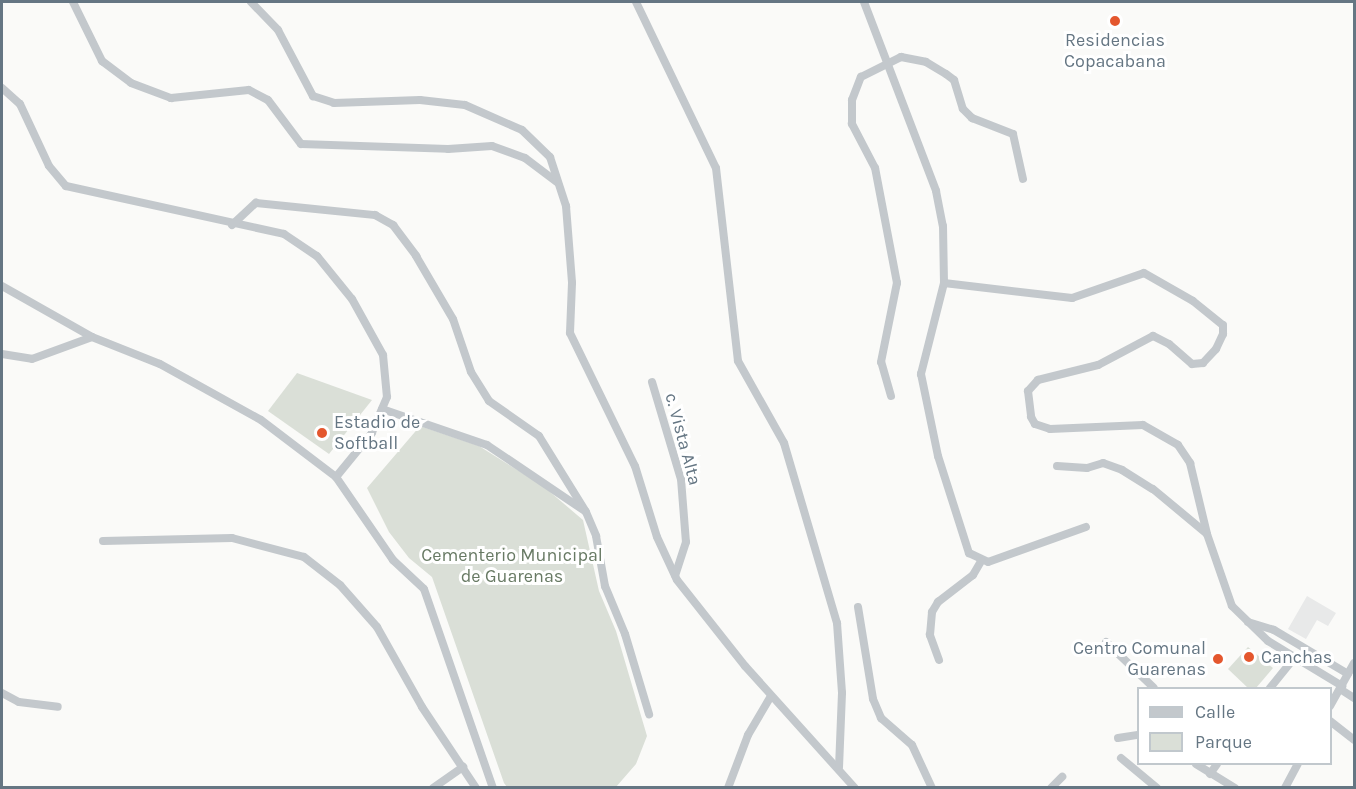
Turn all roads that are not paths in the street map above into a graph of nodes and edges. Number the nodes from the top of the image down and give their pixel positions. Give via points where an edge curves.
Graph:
1 (73, 2) edge
2 (250, 2) edge
3 (636, 2) edge
4 (864, 2) edge
5 (887, 63) junction
6 (2, 88) edge
7 (1023, 179) dead end
8 (558, 182) junction
9 (232, 225) junction
10 (944, 283) junction
11 (2, 286) edge
12 (92, 337) junction
13 (2, 354) edge
14 (652, 382) dead end
15 (891, 396) dead end
16 (382, 409) junction
17 (1057, 466) dead end
18 (336, 477) junction
19 (586, 512) junction
20 (1086, 527) dead end
21 (1207, 534) junction
22 (103, 541) dead end
23 (981, 561) junction
24 (675, 575) junction
25 (858, 607) dead end
26 (1244, 620) junction
27 (1106, 642) dead end
28 (939, 660) dead end
29 (1291, 662) dead end
30 (1352, 670) edge
31 (1153, 687) edge
32 (1271, 687) edge
33 (1341, 687) junction
34 (2, 693) edge
35 (771, 696) junction
36 (1354, 698) edge
37 (1332, 703) edge
38 (58, 707) dead end
39 (649, 714) dead end
40 (1332, 724) edge
41 (1137, 735) edge
42 (1118, 738) dead end
43 (1354, 740) edge
44 (1121, 758) dead end
45 (1197, 765) edge
46 (1216, 765) edge
47 (1298, 765) edge
48 (463, 767) junction
49 (839, 767) junction
50 (1210, 774) junction
51 (1062, 777) dead end
52 (433, 788) edge
53 (476, 788) edge
54 (493, 788) edge
55 (728, 788) edge
56 (855, 788) edge
57 (932, 788) edge
58 (1051, 788) edge
59 (1157, 788) edge
60 (1235, 788) edge
61 (1286, 788) edge

1 - 8 street via 102,61 131,83 171,98 249,90 268,100 301,144 448,149 492,146 525,158
2 - 8 street via 278,30 313,96 334,103 420,100 465,105 522,130 550,158
3 - 49 street via 716,168 738,361 784,443 837,623 842,693
4 - 5 street
5 - 7 street via 901,57 914,58 954,80 963,109 972,118 1013,134
5 - 10 street via 936,190 943,226
5 - 15 street via 861,77 851,111 856,134 875,168 897,283 881,362
6 - 9 street via 20,104 50,166 66,186
8 - 24 street via 566,206 570,333 635,466 657,537
9 - 16 street via 284,234 317,256 345,290 383,355 387,397
9 - 19 street via 256,203 375,215 393,225 453,319 471,372 489,401 539,436
10 - 21 street via 1072,298 1144,273 1219,320 1224,334 1203,363 1192,364 1153,336 1098,365 1038,380 1027,397 1031,417 1042,427 1127,424 1165,434 1190,463
10 - 23 street via 921,374 957,524 969,553
11 - 12 street
12 - 13 street via 32,359
12 - 18 street via 160,364 261,420
14 - 24 street, c. Vista Alta via 681,479 686,543
16 - 18 street via 372,433
16 - 19 street via 487,444
17 - 21 street via 1087,468 1103,463 1122,470
18 - 54 street via 393,560 424,590
19 - 39 street via 596,536 605,586 625,634
20 - 23 street via 1027,550
21 - 26 street via 1225,592
22 - 48 street via 232,538 304,557 340,585 377,627 422,706
23 - 28 street via 973,575 938,602 932,612 930,635
24 - 35 street
25 - 57 street via 873,699 881,718 912,745
26 - 30 street via 1274,630
26 - 33 street via 1268,641
27 - 31 street
29 - 32 street
30 - 33 street
33 - 36 street
33 - 37 street
34 - 38 street via 19,702
35 - 49 street
35 - 55 street via 748,735
40 - 43 street
41 - 42 street
44 - 59 street
45 - 50 street
46 - 50 street
47 - 61 street
48 - 52 street
48 - 53 street
49 - 56 street
50 - 60 street
51 - 58 street

